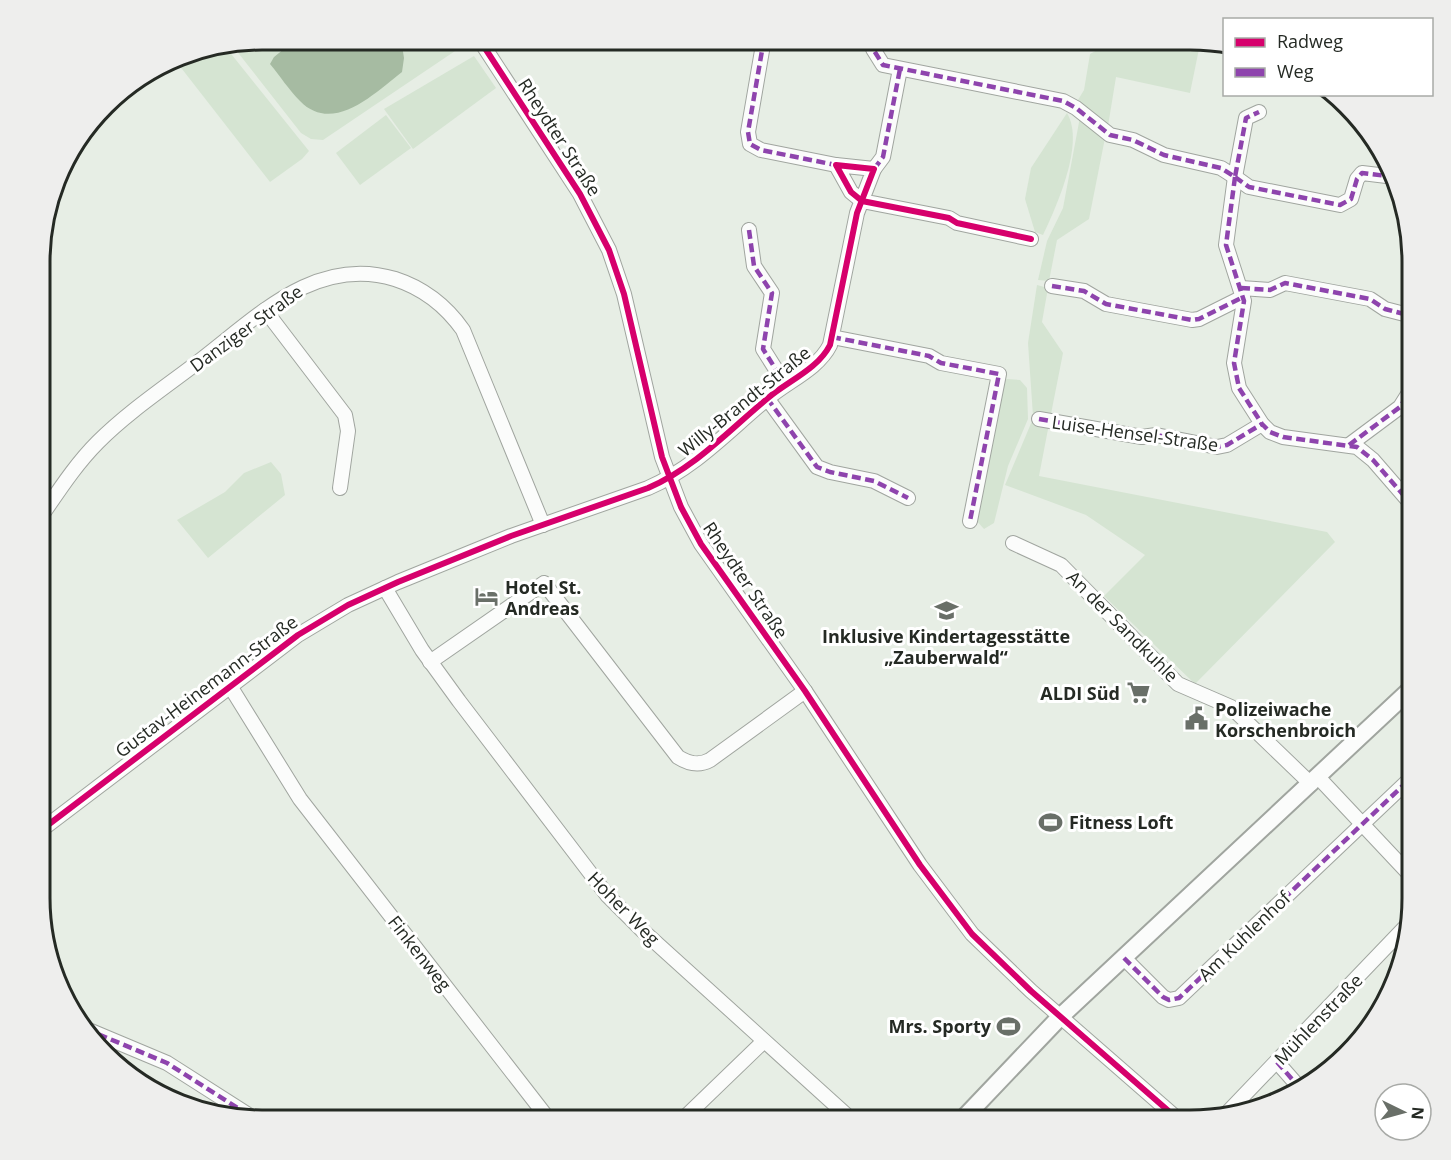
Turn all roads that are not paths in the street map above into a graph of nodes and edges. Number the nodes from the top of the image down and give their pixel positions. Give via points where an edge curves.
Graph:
1 (486, 50) edge
2 (764, 50) edge
3 (874, 50) edge
4 (900, 69) junction
5 (1259, 112) dead end
6 (836, 165) junction
7 (874, 169) junction
8 (1383, 176) edge
9 (1235, 177) junction
10 (862, 201) junction
11 (749, 230) dead end
12 (1031, 239) dead end
13 (1052, 285) dead end
14 (1242, 292) junction
15 (265, 310) junction
16 (1402, 313) edge
17 (832, 337) junction
18 (785, 384) junction
19 (767, 398) junction
20 (1402, 404) edge
21 (1039, 419) dead end
22 (1262, 424) junction
23 (1349, 445) junction
24 (670, 478) junction
25 (340, 488) dead end
26 (1402, 493) edge
27 (908, 498) dead end
28 (50, 505) edge
29 (970, 521) dead end
30 (543, 525) junction
31 (1013, 543) dead end
32 (385, 588) junction
33 (430, 662) junction
34 (230, 686) junction
35 (805, 691) junction
36 (1401, 698) edge
37 (1314, 781) junction
38 (291, 785) joint
39 (1401, 787) edge
40 (50, 823) edge
41 (1361, 824) junction
42 (1401, 866) edge
43 (1398, 934) edge
44 (1124, 958) junction
45 (1060, 1017) junction
46 (99, 1034) edge
47 (764, 1041) junction
48 (1277, 1062) junction
49 (1295, 1082) edge
50 (1235, 1105) edge
51 (241, 1110) edge
52 (542, 1110) edge
53 (692, 1110) edge
54 (841, 1110) edge
55 (971, 1110) edge
56 (1167, 1110) edge

1 - 24 street, Rheydter Straße via 580,194 609,249 656,438
2 - 6 street via 748,132 750,144 761,150
3 - 4 street via 883,65
4 - 7 street, Willy-Brandt-Straße via 883,157
4 - 9 street via 1061,100 1110,135 1133,140 1164,155 1221,168
5 - 9 street via 1246,118
6 - 7 street
6 - 10 street via 851,192
7 - 10 street, Willy-Brandt-Straße
8 - 9 street via 1362,173 1350,200 1340,205 1249,187
9 - 14 street via 1226,244
10 - 12 street
10 - 17 street, Willy-Brandt-Straße
11 - 18 street via 754,266 771,293 763,349
13 - 14 street via 1083,291 1106,304 1192,320
14 - 16 street via 1270,290 1285,283 1370,299
14 - 22 street via 1244,309 1235,377
15 - 25 street via 345,415 348,431
15 - 28 street, Danziger Straße via 102,438
15 - 30 street, Danziger Straße via 308,284 348,273 375,274 400,281 436,301 467,336
17 - 18 street, Willy-Brandt-Straße via 820,360
17 - 29 street via 999,374
18 - 19 street, Willy-Brandt-Straße
19 - 24 street, Willy-Brandt-Straße via 709,452
19 - 27 street via 819,468 874,481
20 - 23 street
21 - 22 street, Luise-Hensel-Straße via 1217,447
22 - 23 street via 1283,437
23 - 26 street via 1368,455
24 - 30 street, Gustav-Heinemann-Straße
24 - 35 street, Rheydter Straße via 701,544
30 - 32 street, Gustav-Heinemann-Straße
31 - 37 street, An der Sandkuhle via 1061,565 1178,684 1231,707
32 - 33 street
32 - 34 street, Gustav-Heinemann-Straße via 313,625
33 - 35 street via 544,583 678,757 686,762 700,764 710,760
33 - 47 street, Hoher Weg via 607,895
34 - 38 street, Gustav-Heinemann-Straße
34 - 40 street, Gustav-Heinemann-Straße
35 - 45 street, Rheydter Straße via 920,865 972,934
36 - 37 main road
37 - 41 street
37 - 44 main road
38 - 52 street, Finkenweg
39 - 41 street, Am Kuhlenhof
41 - 42 street
41 - 44 street, Am Kuhlenhof via 1179,998 1163,997
43 - 48 street, Mühlenstraße
44 - 45 main road
45 - 55 main road
45 - 56 street, Rheydter Straße
46 - 51 street via 167,1063
47 - 53 street
47 - 54 street, Hoher Weg
48 - 49 street
48 - 50 street, Mühlenstraße

